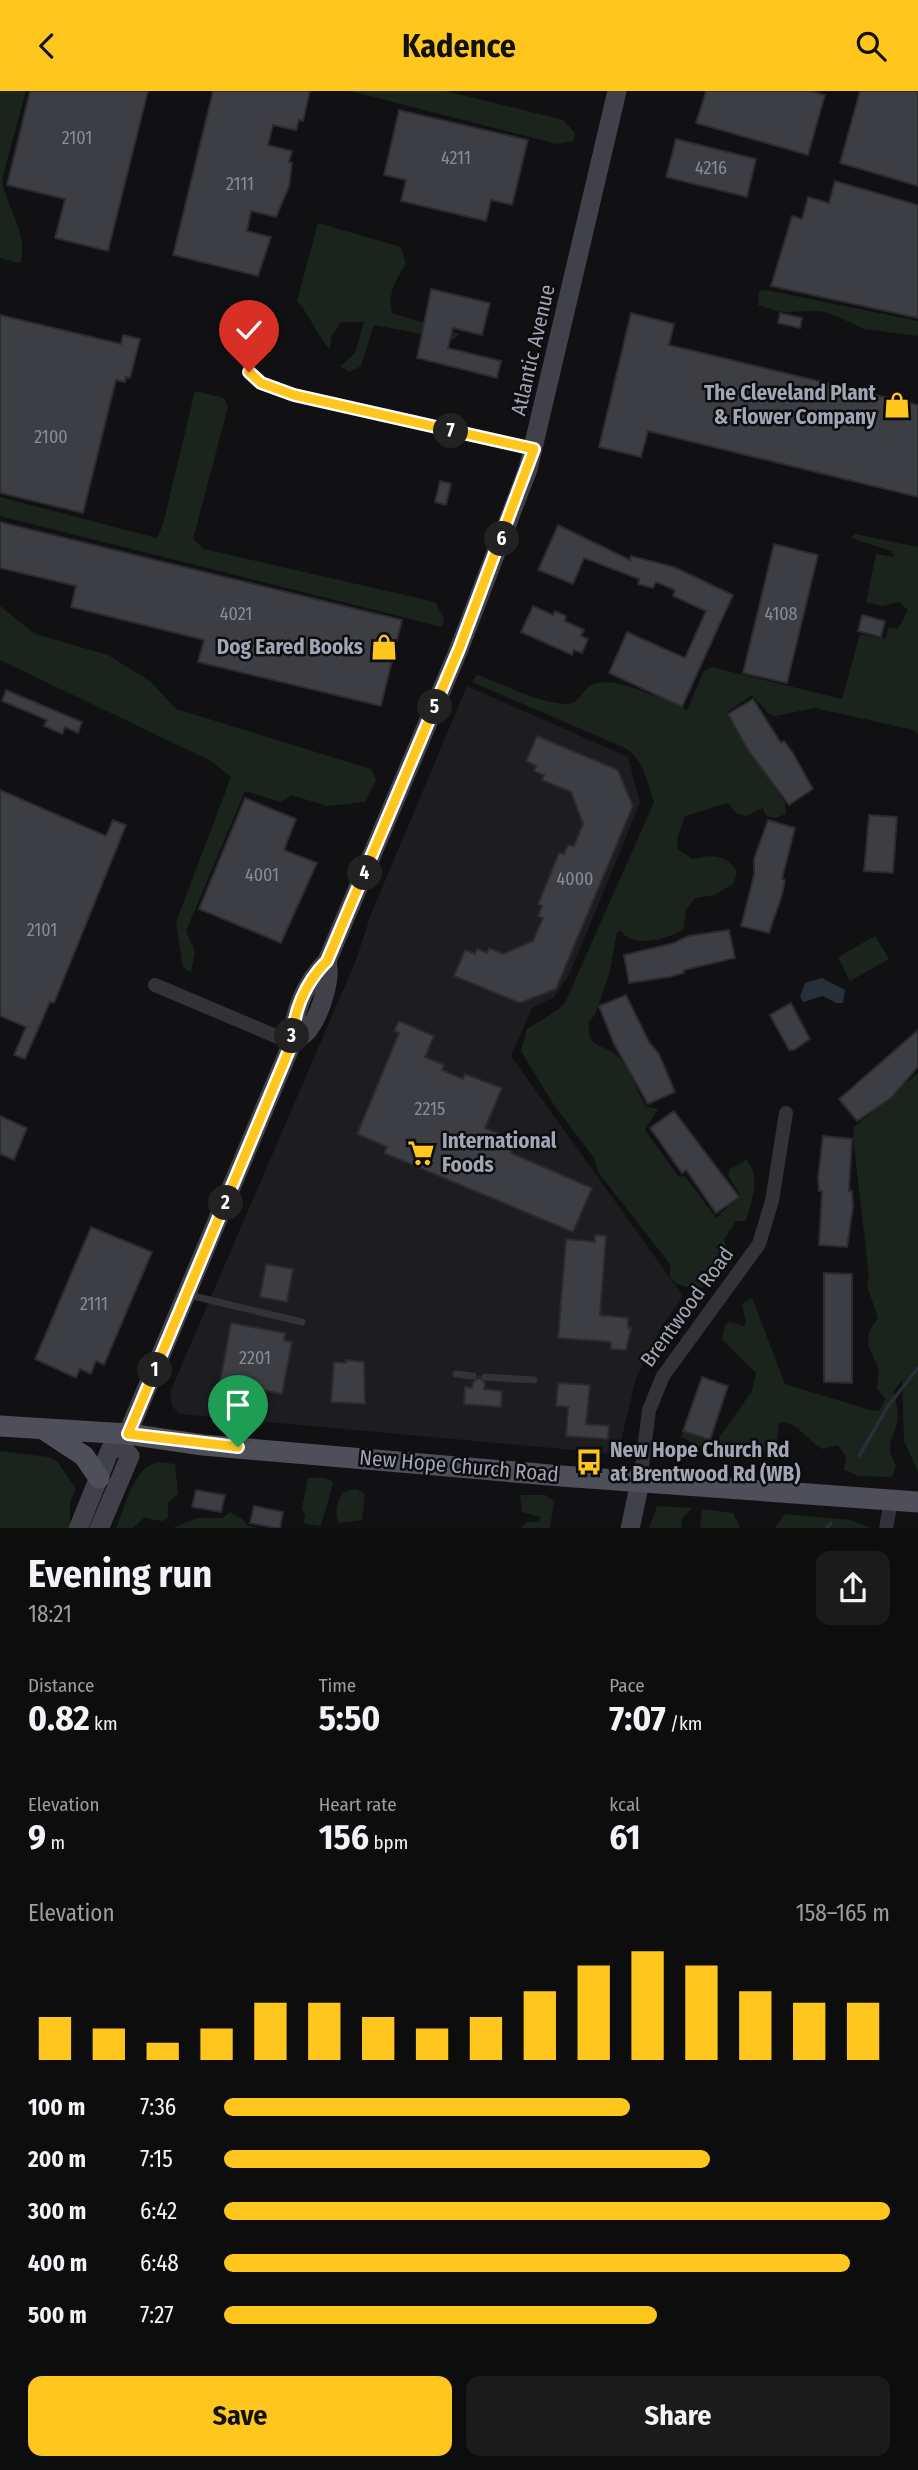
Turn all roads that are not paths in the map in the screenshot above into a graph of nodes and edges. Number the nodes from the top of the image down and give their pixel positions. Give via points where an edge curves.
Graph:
1 (617, 91) edge
2 (249, 372) dead end
3 (534, 449) junction
4 (155, 985) dead end
5 (292, 1043) junction
6 (786, 1114) dead end
7 (188, 1294) junction
8 (302, 1322) dead end
9 (456, 1374) dead end
10 (473, 1376) dead end
11 (485, 1377) dead end
12 (534, 1380) dead end
13 (0, 1426) edge
14 (44, 1430) junction
15 (125, 1440) junction
16 (99, 1478) junction
17 (640, 1482) junction
18 (891, 1500) junction
19 (918, 1502) edge
20 (78, 1528) edge
21 (99, 1528) edge
22 (630, 1528) edge
23 (886, 1528) edge

1 - 3 main road, Atlantic Avenue
2 - 3 street via 261,383 294,395
3 - 5 main road, Atlantic Avenue via 459,649 327,961 328,984 309,1030
4 - 5 street
5 - 7 main road, Atlantic Avenue
6 - 17 street, Brentwood Road via 772,1201 759,1244 663,1376 649,1410
7 - 8 lane
7 - 15 main road, Atlantic Avenue
9 - 10 lane
11 - 12 lane
13 - 14 main road, New Hope Church Road
14 - 15 main road, New Hope Church Road
14 - 16 main road via 85,1456
15 - 16 main road, Atlantic Avenue via 110,1450
15 - 17 main road, New Hope Church Road
15 - 21 main road, Atlantic Avenue via 130,1457
16 - 20 main road, Atlantic Avenue
17 - 18 main road, New Hope Church Road
17 - 22 main road, Brentwood Road
18 - 19 main road, New Hope Church Road
18 - 23 street

